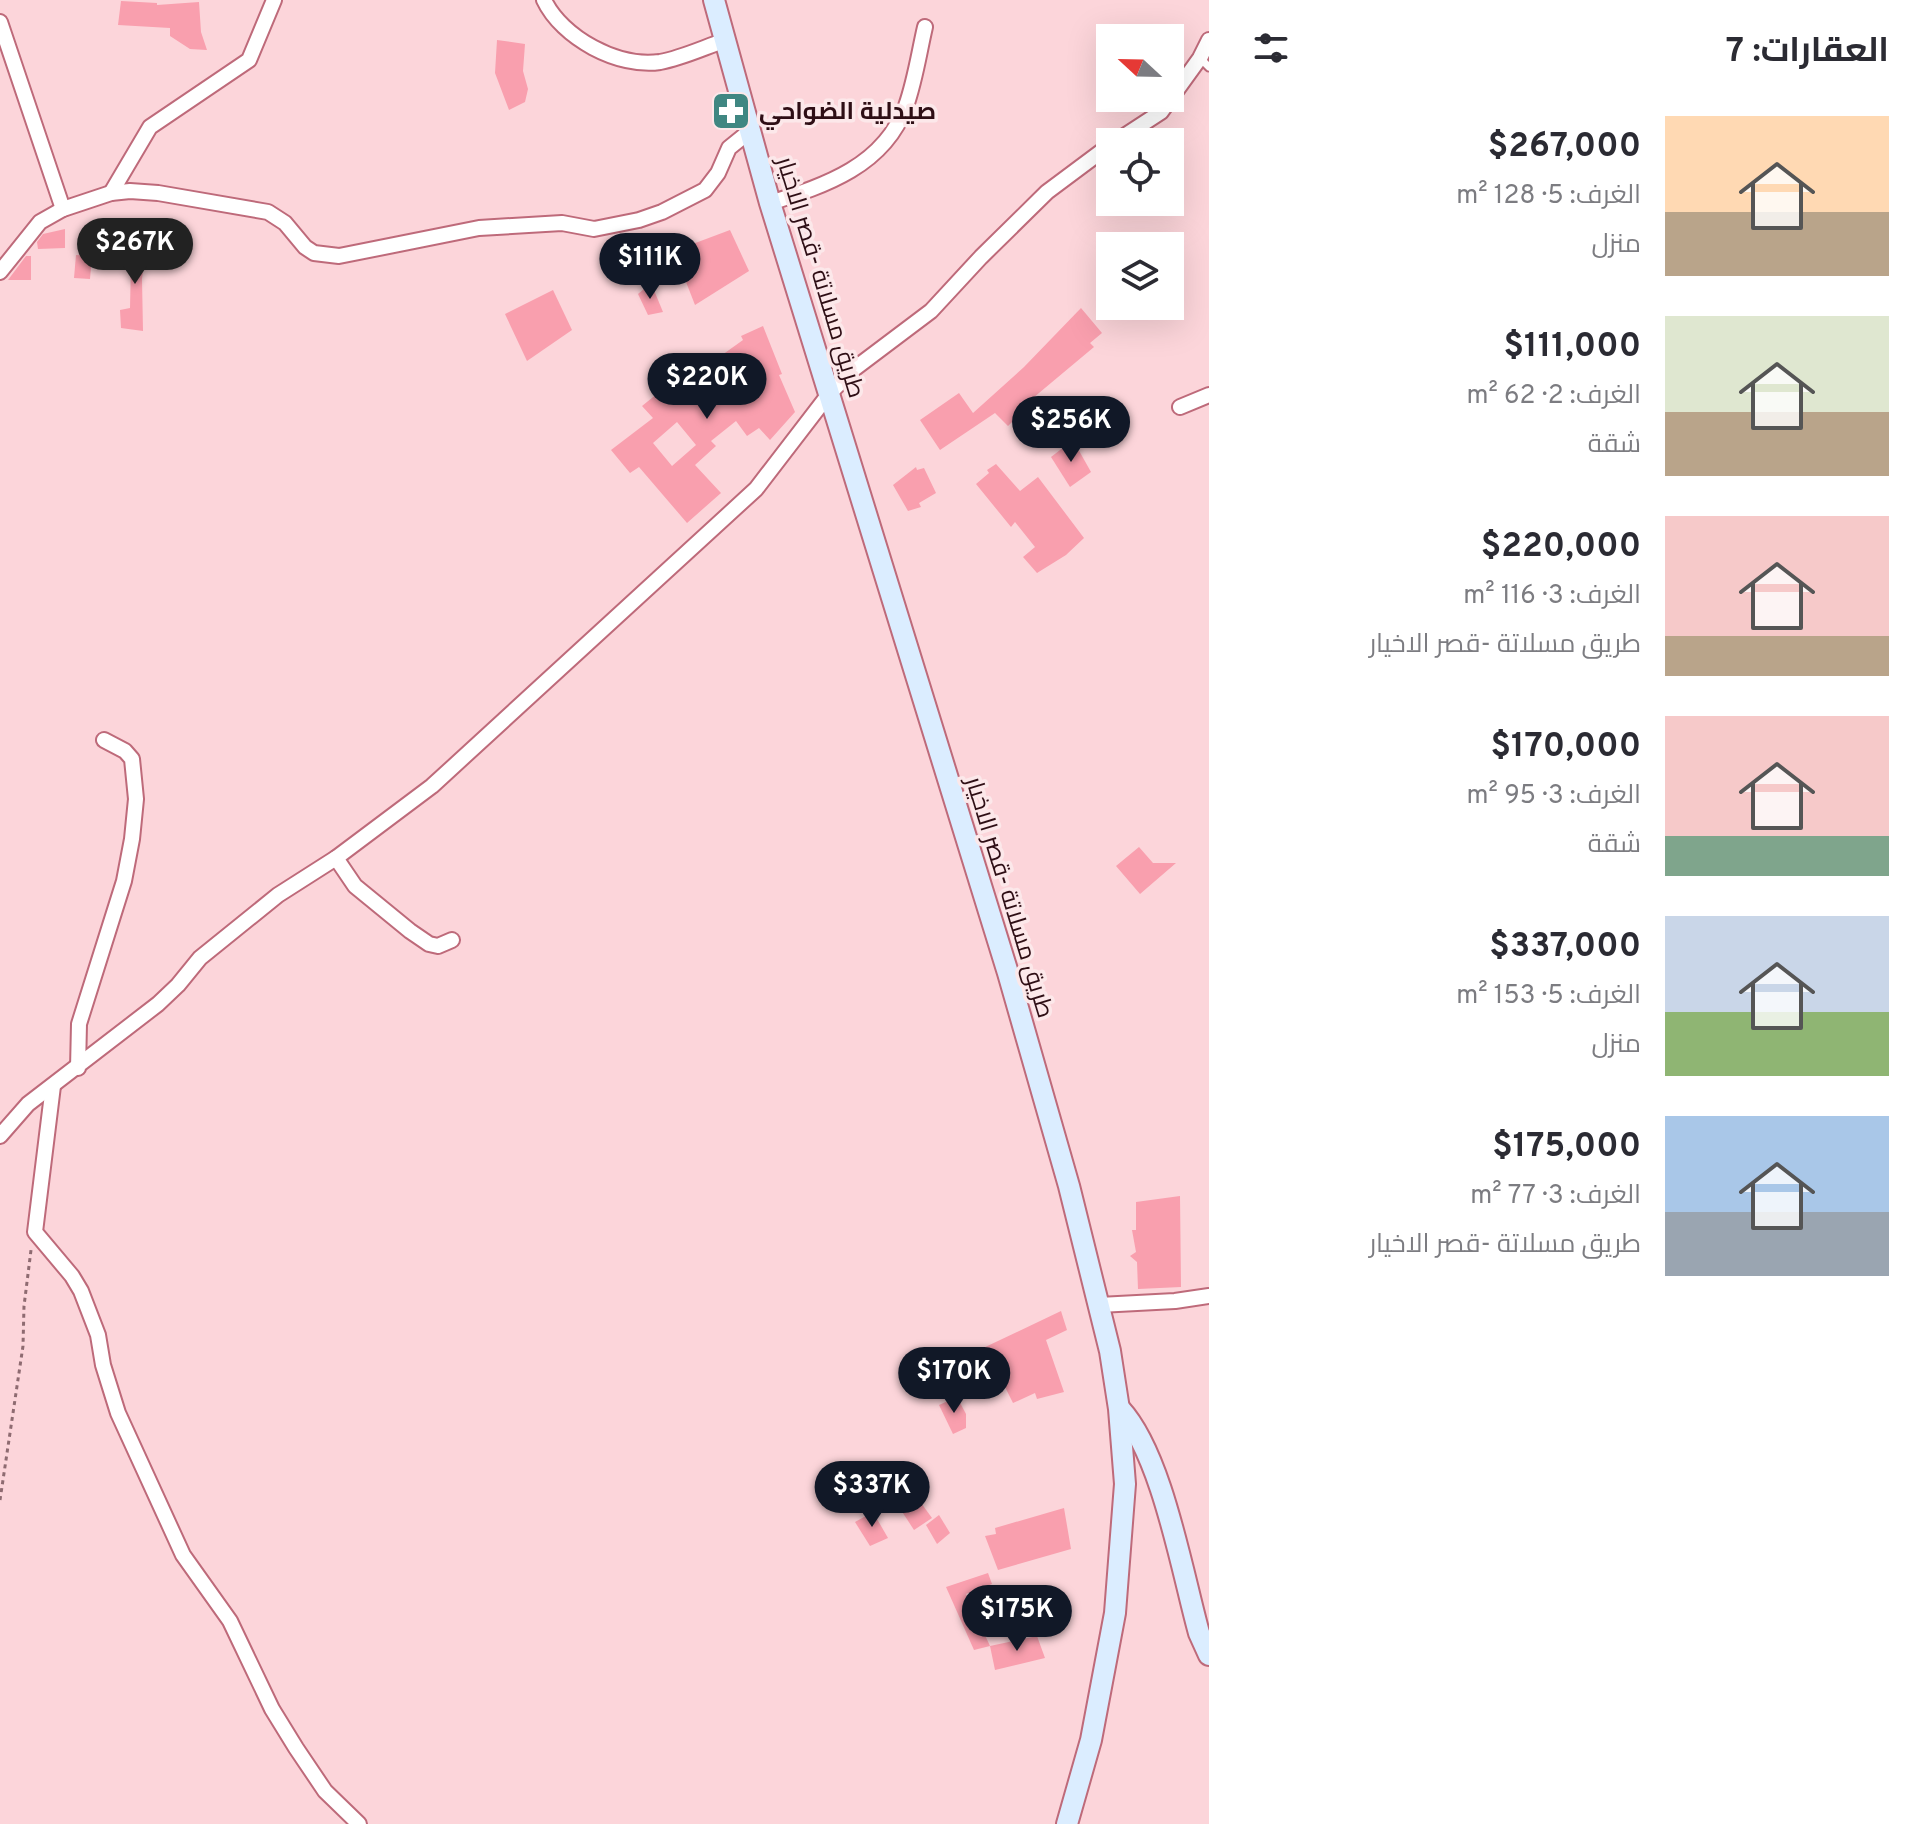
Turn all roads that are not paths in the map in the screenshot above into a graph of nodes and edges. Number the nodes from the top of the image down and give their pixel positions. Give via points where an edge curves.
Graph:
1 (274, 0) edge
2 (544, 0) edge
3 (714, 0) edge
4 (0, 22) edge
5 (925, 27) dead end
6 (726, 40) junction
7 (1209, 40) edge
8 (1205, 63) edge
9 (1136, 128) edge
10 (750, 131) junction
11 (1096, 156) edge
12 (111, 193) junction
13 (770, 203) junction
14 (63, 209) junction
15 (0, 272) edge
16 (829, 394) junction
17 (1209, 395) edge
18 (1180, 407) dead end
19 (104, 740) dead end
20 (336, 858) junction
21 (452, 940) dead end
22 (78, 1068) junction
23 (53, 1086) junction
24 (0, 1136) edge
25 (1209, 1296) edge
26 (1099, 1305) junction
27 (1119, 1409) junction
28 (1209, 1655) edge
29 (359, 1824) edge
30 (1067, 1824) edge

1 - 12 street via 249,60 150,127
2 - 6 street via 578,38 638,63 662,62
3 - 6 main road, طريق مسلاتة -قصر الاخيار
4 - 14 street
5 - 13 street via 906,107 889,138 841,177
6 - 10 main road, طريق مسلاتة -قصر الاخيار
7 - 8 street
8 - 9 street via 1161,112
10 - 12 street via 729,148 705,190 639,220 594,229 562,223 479,228 339,256 314,253 268,212 158,193
10 - 13 main road, طريق مسلاتة -قصر الاخيار
11 - 16 street via 1047,192 931,311
12 - 14 street
13 - 16 main road, طريق مسلاتة -قصر الاخيار
14 - 15 street via 40,222
16 - 20 street via 756,489 432,786
16 - 26 main road, طريق مسلاتة -قصر الاخيار via 1008,973
17 - 18 street
19 - 22 street via 132,759 136,799 124,881 79,1024
20 - 21 street via 355,886 410,931 438,946
20 - 22 street via 218,943 158,1004
22 - 23 street
23 - 24 street via 28,1104
23 - 29 street via 35,1232 81,1291 118,1413 183,1555 230,1621 296,1748 325,1791
25 - 26 street
26 - 27 main road, طريق مسلاتة -قصر الاخيار
27 - 28 main road via 1133,1424 1158,1482
27 - 30 main road, طريق مسلاتة -قصر الاخيار via 1125,1484 1115,1613 1091,1740

